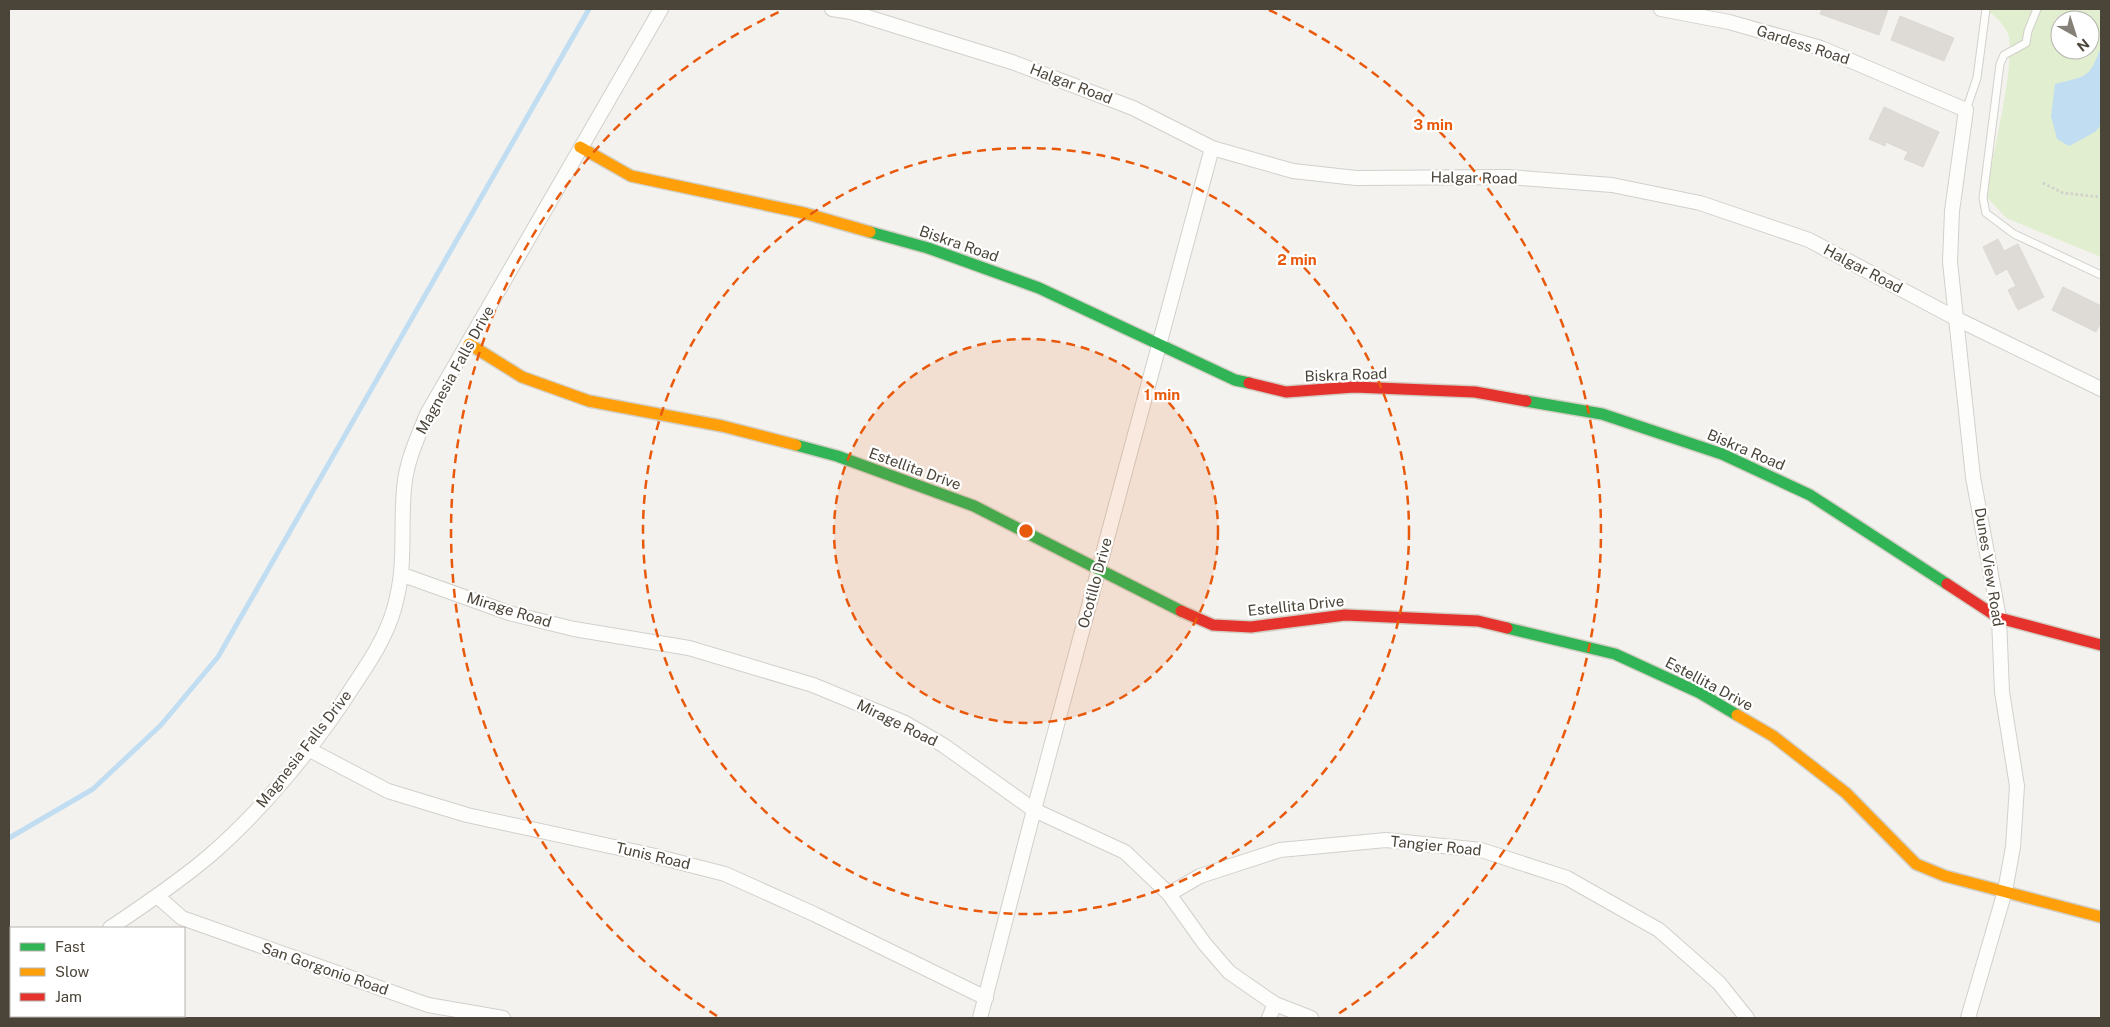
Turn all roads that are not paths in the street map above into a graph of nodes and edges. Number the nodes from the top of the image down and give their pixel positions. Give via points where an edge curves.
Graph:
1 (661, 9) edge
2 (832, 9) edge
3 (1661, 9) edge
4 (1986, 9) edge
5 (2037, 9) edge
6 (1966, 110) junction
7 (580, 147) junction
8 (1212, 148) junction
9 (2101, 275) edge
10 (1957, 319) junction
11 (469, 344) junction
12 (1158, 344) junction
13 (2101, 389) edge
14 (1099, 568) junction
15 (403, 575) junction
16 (1999, 618) junction
17 (2101, 645) edge
18 (308, 749) junction
19 (1034, 810) junction
20 (2005, 891) junction
21 (1169, 894) junction
22 (157, 896) junction
23 (2101, 917) edge
24 (111, 927) edge
25 (986, 998) junction
26 (1276, 1004) junction
27 (503, 1018) edge
28 (980, 1018) edge
29 (1269, 1018) edge
30 (1310, 1018) edge
31 (1747, 1018) edge
32 (1968, 1018) edge

1 - 7 street, Magnesia Falls Drive
2 - 8 street, Halgar Road via 1012,62 1133,108
3 - 6 street, Gardess Road via 1729,22 1821,48
4 - 6 lane via 1977,78
5 - 9 lane via 2026,43 2004,56 2000,64 1982,198 1986,213 2014,234
6 - 10 street, Dunes View Road via 1952,211 1950,262
7 - 11 street, Magnesia Falls Drive
7 - 12 street, Biskra Road via 631,176 804,213 928,248 1039,288
8 - 10 street, Halgar Road via 1293,171 1356,178 1508,177 1603,184 1700,203 1809,240
8 - 12 street, Ocotillo Drive
10 - 13 street, Halgar Road
10 - 16 street, Dunes View Road via 1974,477
11 - 14 street, Estellita Drive via 522,377 589,401 722,426 837,456 974,506
11 - 15 street, Magnesia Falls Drive via 427,414 410,456 404,489
12 - 14 street, Ocotillo Drive
12 - 16 street, Biskra Road via 1235,380 1286,392 1354,387 1475,392 1602,414 1722,454 1810,495
14 - 19 street, Ocotillo Drive
14 - 20 street, Estellita Drive via 1214,625 1251,627 1345,615 1478,621 1615,654 1700,692 1774,736 1846,793 1916,864 1945,876
15 - 18 street, Magnesia Falls Drive via 394,611 378,647 342,704
15 - 19 street, Mirage Road via 509,613 574,629 689,648 813,685 905,723 943,745
16 - 17 street, Biskra Road
16 - 20 street, Dunes View Road via 2002,692 2017,786 2013,847
18 - 22 street, Magnesia Falls Drive via 251,816 208,857
18 - 25 street, Tunis Road via 388,791 458,812 725,874
19 - 21 street, Mirage Road via 1125,852
19 - 25 street, Ocotillo Drive
20 - 23 street, Estellita Drive
20 - 32 street, Dunes View Road
21 - 26 street, Mirage Road via 1229,972
21 - 31 street, Tangier Road via 1200,876 1280,850 1386,840 1481,850 1567,878 1659,930 1719,983
22 - 24 street, Magnesia Falls Drive
22 - 27 street, San Gorgonio Road via 182,918 337,973 428,1005
25 - 28 street, Ocotillo Drive
26 - 29 street
26 - 30 street, Mirage Road

